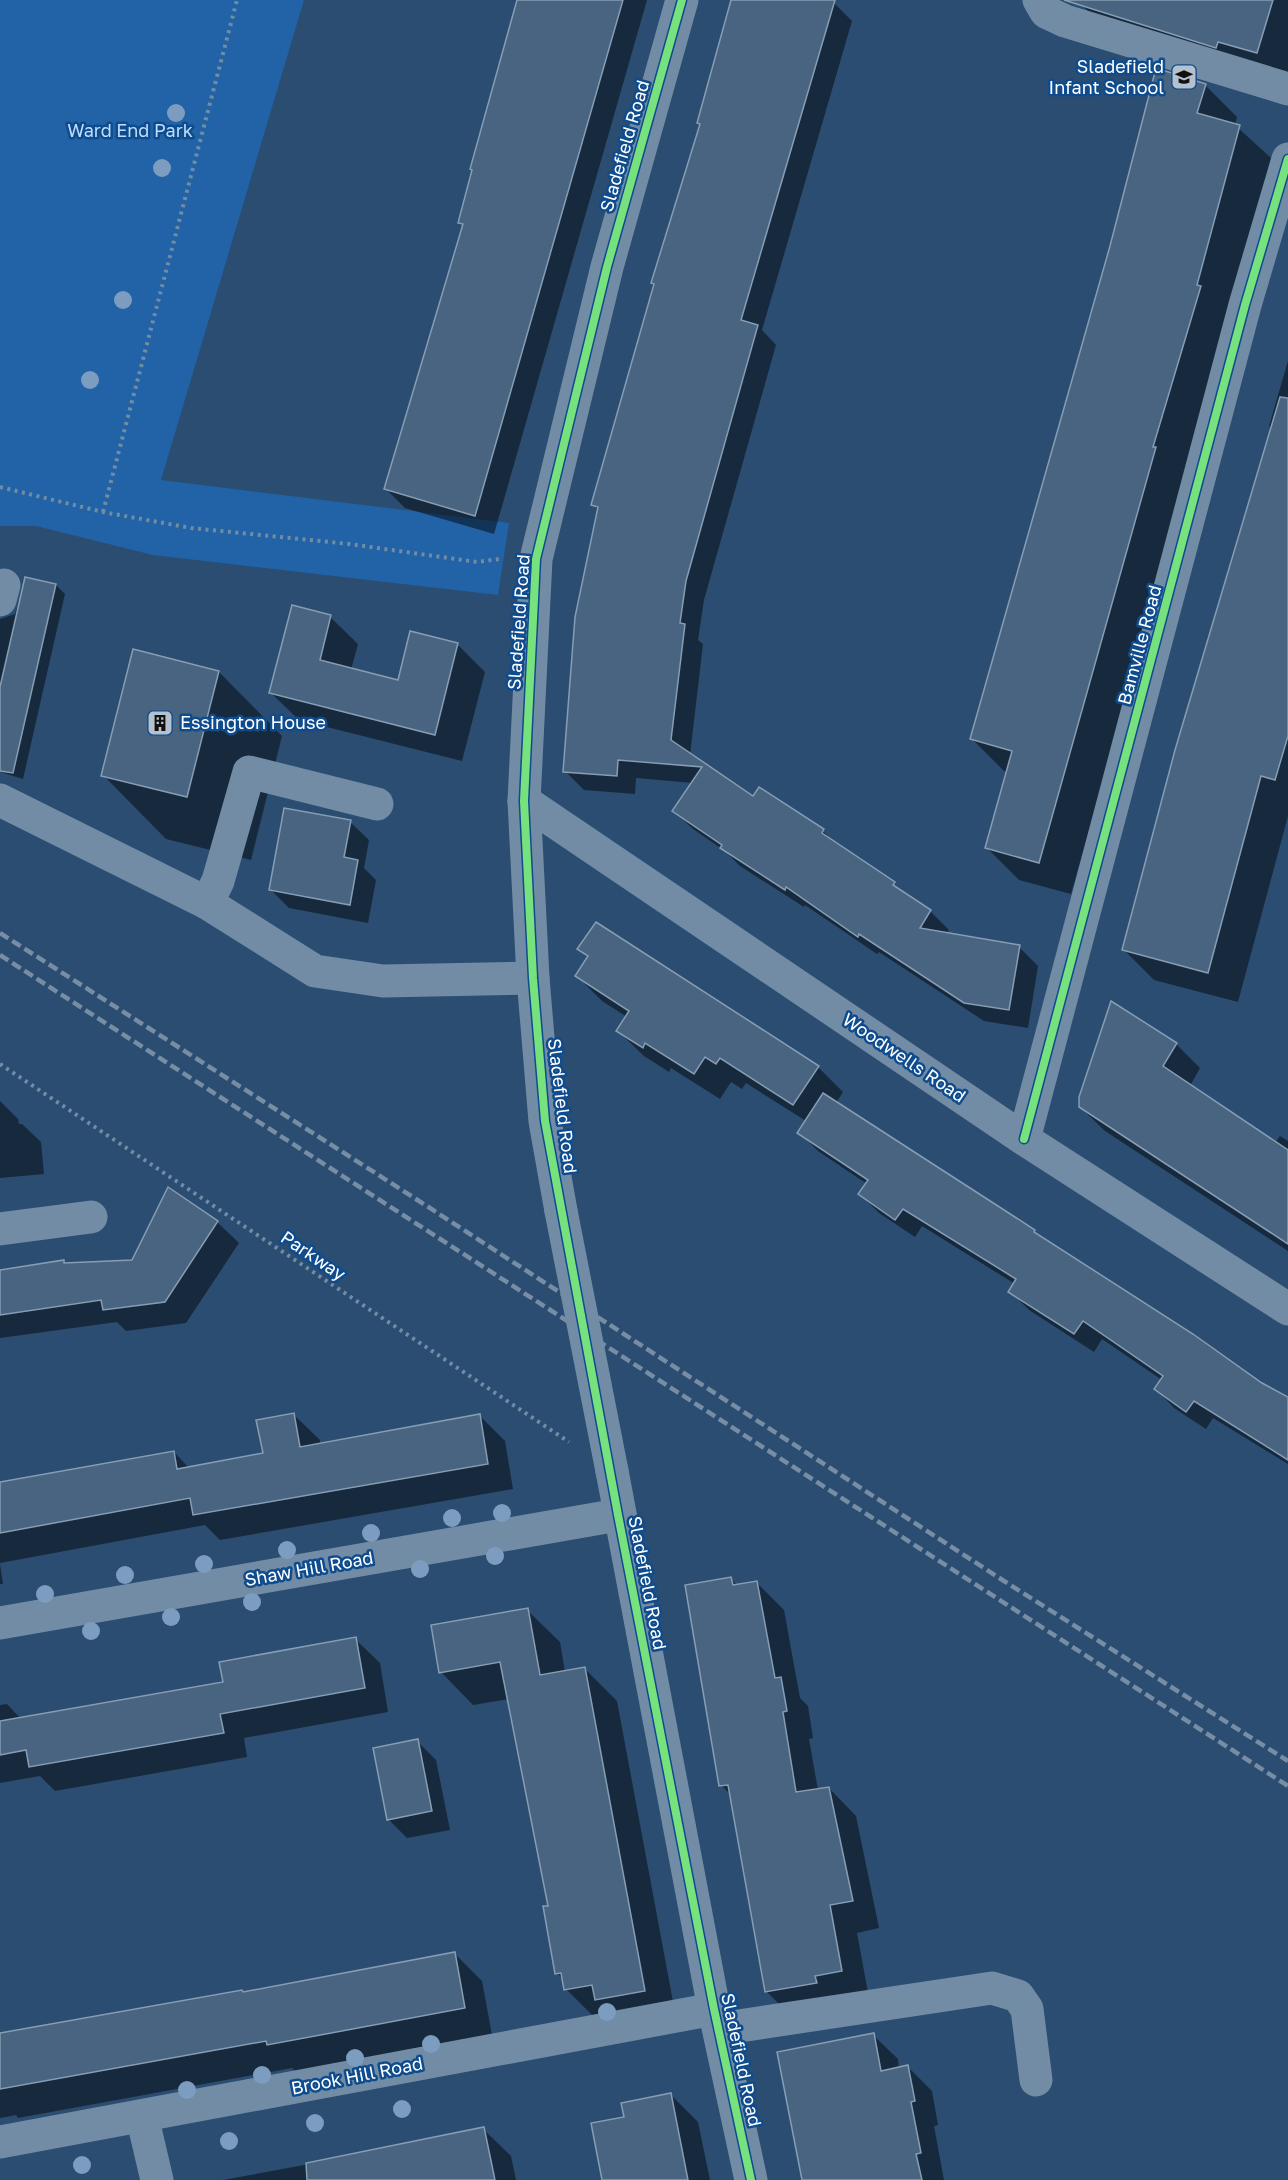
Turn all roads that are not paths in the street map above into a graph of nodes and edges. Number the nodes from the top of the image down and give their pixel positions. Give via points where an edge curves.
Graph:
1 (682, 0) edge
2 (1039, 0) edge
3 (1288, 89) edge
4 (1288, 159) edge
5 (0, 800) edge
6 (524, 801) junction
7 (377, 804) dead end
8 (207, 903) junction
9 (532, 978) junction
10 (1024, 1139) junction
11 (91, 1218) dead end
12 (0, 1229) edge
13 (1288, 1309) edge
14 (618, 1515) junction
15 (0, 1623) edge
16 (716, 2019) junction
17 (1036, 2080) dead end
18 (142, 2116) junction
19 (0, 2142) edge
20 (156, 2180) edge
21 (751, 2180) edge

1 - 6 street, Sladefield Road via 607,267 536,559
2 - 3 street via 1046,12 1065,21
4 - 10 street, Bamville Road via 1242,317
5 - 8 street
6 - 9 street, Sladefield Road
6 - 10 street, Woodwells Road
7 - 8 street via 249,772 218,881
8 - 9 street via 315,971 383,981
9 - 14 street, Sladefield Road, bridge via 545,1121
10 - 13 street, Woodwells Road
11 - 12 street
14 - 15 street, Shaw Hill Road
14 - 16 street, Sladefield Road
16 - 17 street, Brook Hill Road via 992,1988 1018,1996 1027,2009
16 - 18 street, Brook Hill Road
16 - 21 street, Sladefield Road
18 - 19 street, Brook Hill Road
18 - 20 street

